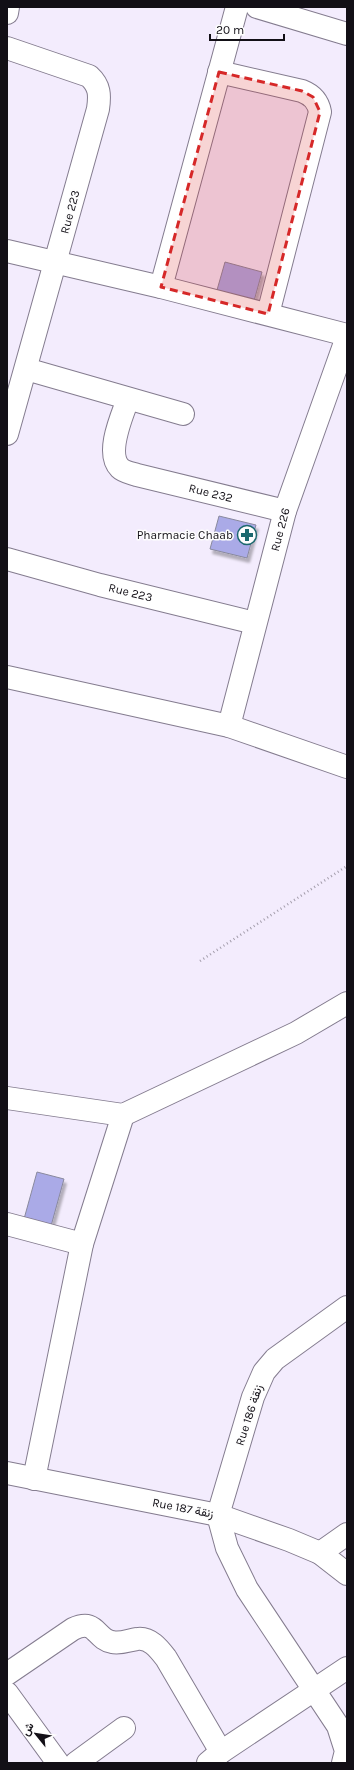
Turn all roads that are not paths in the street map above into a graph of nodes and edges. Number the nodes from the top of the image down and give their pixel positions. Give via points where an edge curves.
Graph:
1 (8, 7) edge
2 (237, 7) edge
3 (257, 7) edge
4 (280, 10) edge
5 (7, 13) edge
6 (347, 34) edge
7 (7, 48) edge
8 (219, 72) junction
9 (7, 251) edge
10 (56, 264) junction
11 (161, 287) junction
12 (268, 314) junction
13 (347, 336) edge
14 (26, 369) junction
15 (128, 400) junction
16 (182, 414) dead end
17 (7, 434) edge
18 (285, 511) junction
19 (7, 559) edge
20 (255, 623) junction
21 (7, 676) edge
22 (229, 726) junction
23 (347, 767) edge
24 (347, 1003) edge
25 (7, 1098) edge
26 (123, 1115) junction
27 (7, 1224) edge
28 (82, 1244) junction
29 (347, 1307) edge
30 (7, 1473) edge
31 (34, 1479) junction
32 (218, 1514) junction
33 (347, 1534) edge
34 (320, 1553) junction
35 (347, 1574) edge
36 (347, 1668) edge
37 (7, 1674) edge
38 (314, 1691) junction
39 (7, 1693) edge
40 (124, 1728) dead end
41 (212, 1759) edge
42 (58, 1763) edge
43 (76, 1763) edge
44 (343, 1763) edge

1 - 5 street
2 - 8 street
3 - 4 street
4 - 6 street
7 - 10 street, Rue 223 via 89,76 95,81 100,93 98,109
8 - 11 street
8 - 12 street via 302,91 314,97 320,112
9 - 10 street
10 - 11 street
10 - 14 street, Rue 223
11 - 12 street
12 - 13 street
13 - 18 street, Rue 226
14 - 15 street
14 - 17 street, Rue 223
15 - 16 street
15 - 18 street, Rue 232 via 116,436 114,455 119,467 137,475
18 - 20 street, Rue 226
19 - 20 street, Rue 223
20 - 22 street, Rue 226
21 - 22 street
22 - 23 street
24 - 26 street via 296,1032
25 - 26 street
26 - 28 street
27 - 28 street
28 - 31 street
29 - 32 street, Rue 186 زنقة via 275,1359 264,1372 253,1397
30 - 31 street, Rue 187 زنقة
31 - 32 street, Rue 187 زنقة
32 - 34 street, Rue 187 زنقة
32 - 38 street via 227,1548 244,1584
33 - 34 street
34 - 35 street, Rue 187 زنقة
36 - 38 street
37 - 41 street via 73,1629 83,1625 95,1629 105,1640 111,1642 138,1638 153,1643 166,1658
38 - 41 street
38 - 44 street via 343,1737 346,1751
39 - 42 street
40 - 43 street

